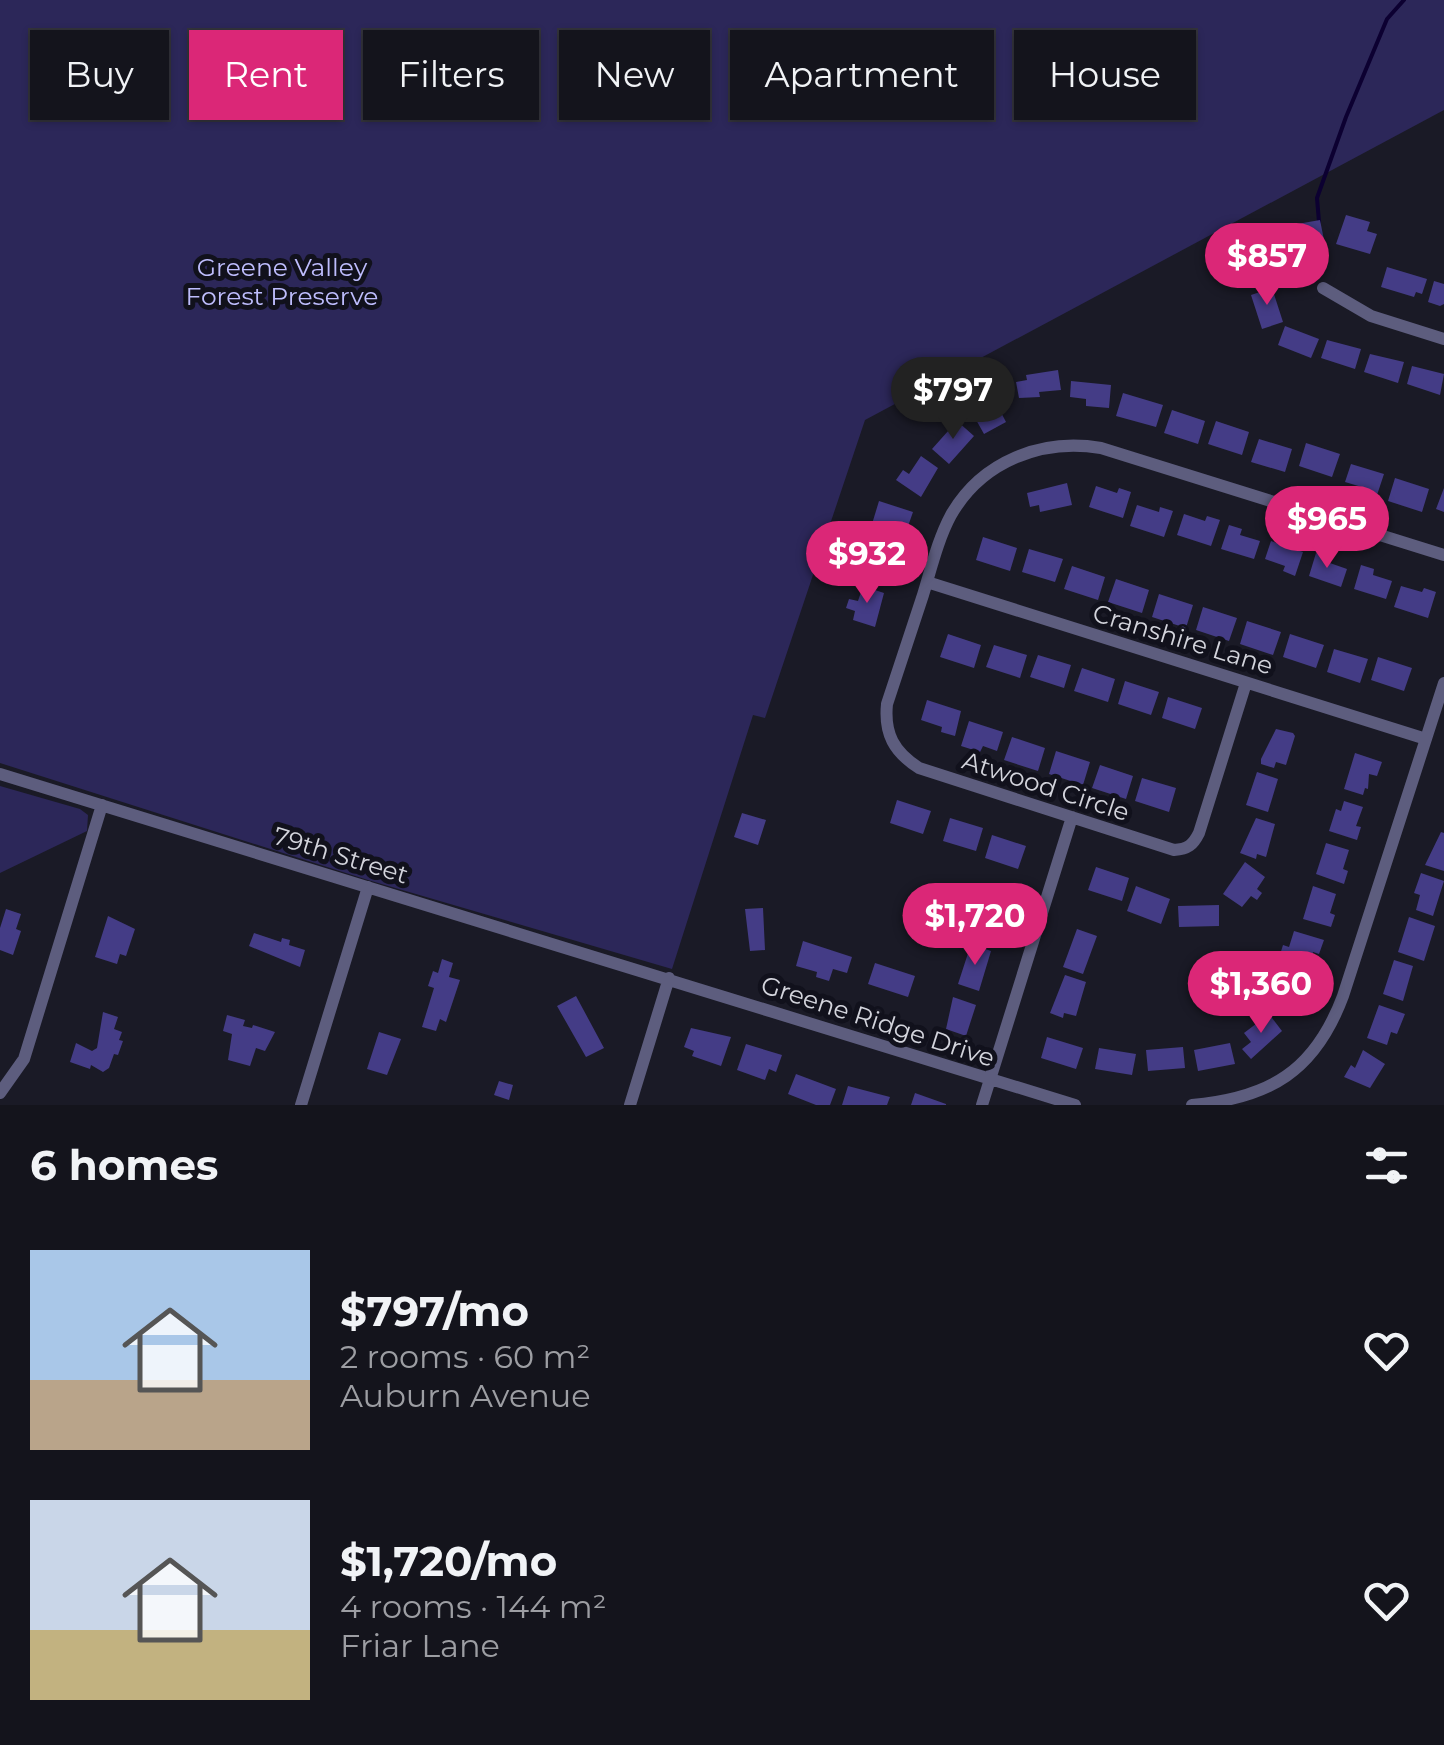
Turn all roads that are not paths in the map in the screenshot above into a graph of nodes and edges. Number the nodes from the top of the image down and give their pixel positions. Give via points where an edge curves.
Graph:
1 (1323, 288) dead end
2 (1444, 339) edge
3 (1444, 555) edge
4 (927, 582) junction
5 (1246, 682) junction
6 (1444, 683) edge
7 (1426, 739) junction
8 (0, 774) edge
9 (102, 805) junction
10 (1072, 817) junction
11 (368, 888) junction
12 (668, 978) junction
13 (990, 1080) junction
14 (0, 1093) edge
15 (300, 1105) edge
16 (630, 1105) edge
17 (982, 1105) edge
18 (1075, 1105) edge
19 (1192, 1105) edge

1 - 2 street via 1371,316
3 - 4 street, Atwood Circle via 1077,444 1025,453 972,488 951,516
4 - 5 street, Cranshire Lane
4 - 10 street, Atwood Circle via 888,704 893,745 919,768
5 - 7 street, Cranshire Lane
5 - 10 street, Atwood Circle via 1190,847 1174,850
6 - 7 street
7 - 19 street via 1328,1032 1301,1065 1267,1089
8 - 9 street, 79th Street
9 - 11 street, 79th Street
9 - 14 street via 24,1059
10 - 13 street
11 - 12 street, 79th Street
11 - 15 street
12 - 13 street, Greene Ridge Drive
12 - 16 street
13 - 17 street
13 - 18 street, Greene Ridge Drive

